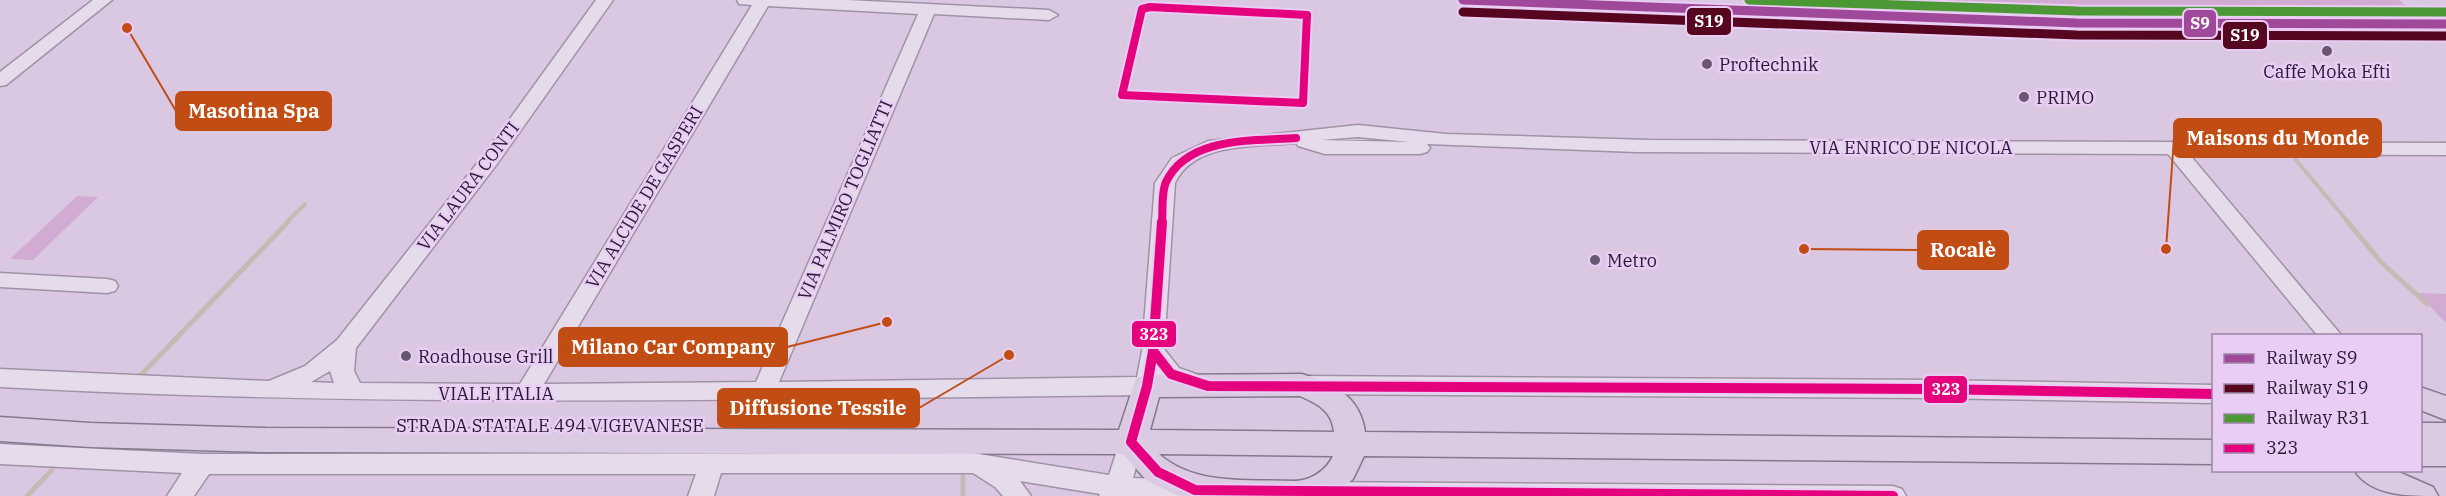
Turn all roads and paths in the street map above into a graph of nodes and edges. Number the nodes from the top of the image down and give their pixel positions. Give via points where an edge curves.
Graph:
1 (104, 0) edge
2 (605, 0) edge
3 (745, 0) edge
4 (763, 1) edge
5 (928, 9) junction
6 (1049, 15) dead end
7 (0, 81) edge
8 (2173, 147) junction
9 (2440, 149) edge
10 (0, 280) edge
11 (107, 286) dead end
12 (2329, 334) edge
13 (345, 346) junction
14 (1153, 351) junction
15 (0, 378) edge
16 (1302, 385) junction
17 (1148, 386) junction
18 (1208, 386) junction
19 (1103, 387) junction
20 (266, 390) junction
21 (354, 392) junction
22 (763, 392) junction
23 (527, 393) junction
24 (2212, 394) edge
25 (0, 413) edge
26 (0, 429) edge
27 (2212, 433) edge
28 (1134, 434) junction
29 (2422, 435) edge
30 (2446, 435) edge
31 (1351, 436) junction
32 (472, 440) junction
33 (2212, 452) edge
34 (0, 454) edge
35 (2422, 454) edge
36 (2446, 454) edge
37 (712, 463) junction
38 (973, 463) junction
39 (202, 464) junction
40 (614, 464) junction
41 (2371, 472) edge
42 (1115, 492) edge
43 (1309, 492) junction
44 (1186, 493) edge
45 (1679, 495) edge
46 (180, 496) edge
47 (701, 496) edge
48 (1018, 496) edge
49 (1893, 496) edge
50 (2422, 496) edge

1 - 7 street
2 - 13 street, VIA LAURA CONTI via 490,160
3 - 4 street
4 - 5 street
4 - 23 street, VIA ALCIDE DE GASPERI
5 - 6 street
5 - 22 street, VIA PALMIRO TOGLIATTI
8 - 9 street, VIA ENRICO DE NICOLA
8 - 12 street
8 - 14 street, VIA ENRICO DE NICOLA via 1326,148 1296,138 1215,145 1187,156 1169,173 1165,183
10 - 11 street
13 - 20 street, VIA LAURA CONTI via 313,372
13 - 21 street via 340,372 344,383
14 - 17 street, VIA ENRICO DE NICOLA
14 - 18 street via 1171,374
14 - 19 street via 1136,371
15 - 20 street, VIALE ITALIA
16 - 18 main road
16 - 24 street
16 - 31 main road via 1324,394 1342,408
17 - 18 main road
17 - 19 street, VIALE ITALIA
17 - 28 main road
19 - 22 street, VIALE ITALIA
20 - 21 street, VIALE ITALIA
21 - 23 street, VIALE ITALIA
22 - 23 street, VIALE ITALIA
25 - 28 main road, STRADA STATALE 494 VIGEVANESE via 190,423
26 - 32 main road, STRADA STATALE 494 VIGEVANESE via 180,438
27 - 31 main road
28 - 31 main road
28 - 32 main road, STRADA STATALE 494 VIGEVANESE
28 - 42 street
28 - 44 main road via 1149,467
29 - 30 main road
31 - 33 main road
31 - 43 main road via 1346,466
32 - 40 street via 572,453
34 - 39 street
35 - 36 main road
37 - 38 street
37 - 40 street
37 - 47 street
38 - 42 street
38 - 48 street via 1004,480
39 - 40 street
39 - 46 street
41 - 50 main road via 2387,483
42 - 44 street
43 - 44 main road
43 - 45 street
45 - 49 street

